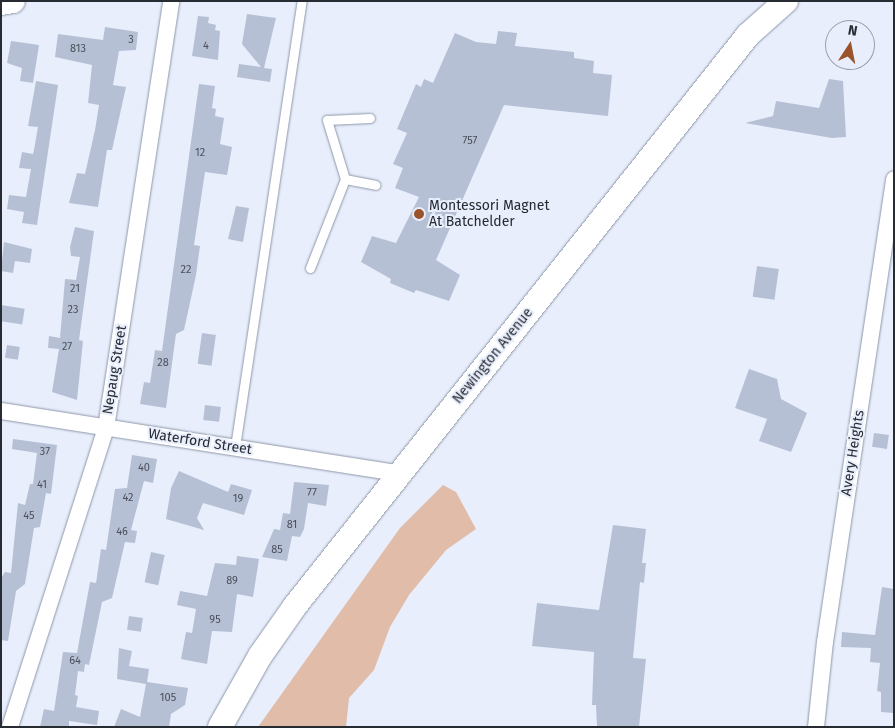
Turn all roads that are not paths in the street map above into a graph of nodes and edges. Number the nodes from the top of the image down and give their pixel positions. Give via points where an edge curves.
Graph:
1 (13, 1) edge
2 (171, 1) edge
3 (302, 1) edge
4 (786, 1) edge
5 (1, 3) edge
6 (370, 118) dead end
7 (345, 179) junction
8 (894, 179) edge
9 (374, 185) dead end
10 (310, 268) dead end
11 (1, 411) edge
12 (106, 428) junction
13 (235, 447) junction
14 (399, 473) junction
15 (10, 727) edge
16 (220, 727) edge
17 (816, 727) edge

1 - 5 main road
2 - 12 street, Nepaug Street
3 - 13 lane
4 - 14 main road, Newington Avenue via 748,35
6 - 7 lane via 327,120
7 - 9 lane
7 - 10 lane
8 - 17 street, Avery Heights via 824,642
11 - 12 street, Waterford Street
12 - 13 street, Waterford Street
12 - 15 street, Nepaug Street
13 - 14 street, Waterford Street
14 - 16 main road, Newington Avenue via 260,656

